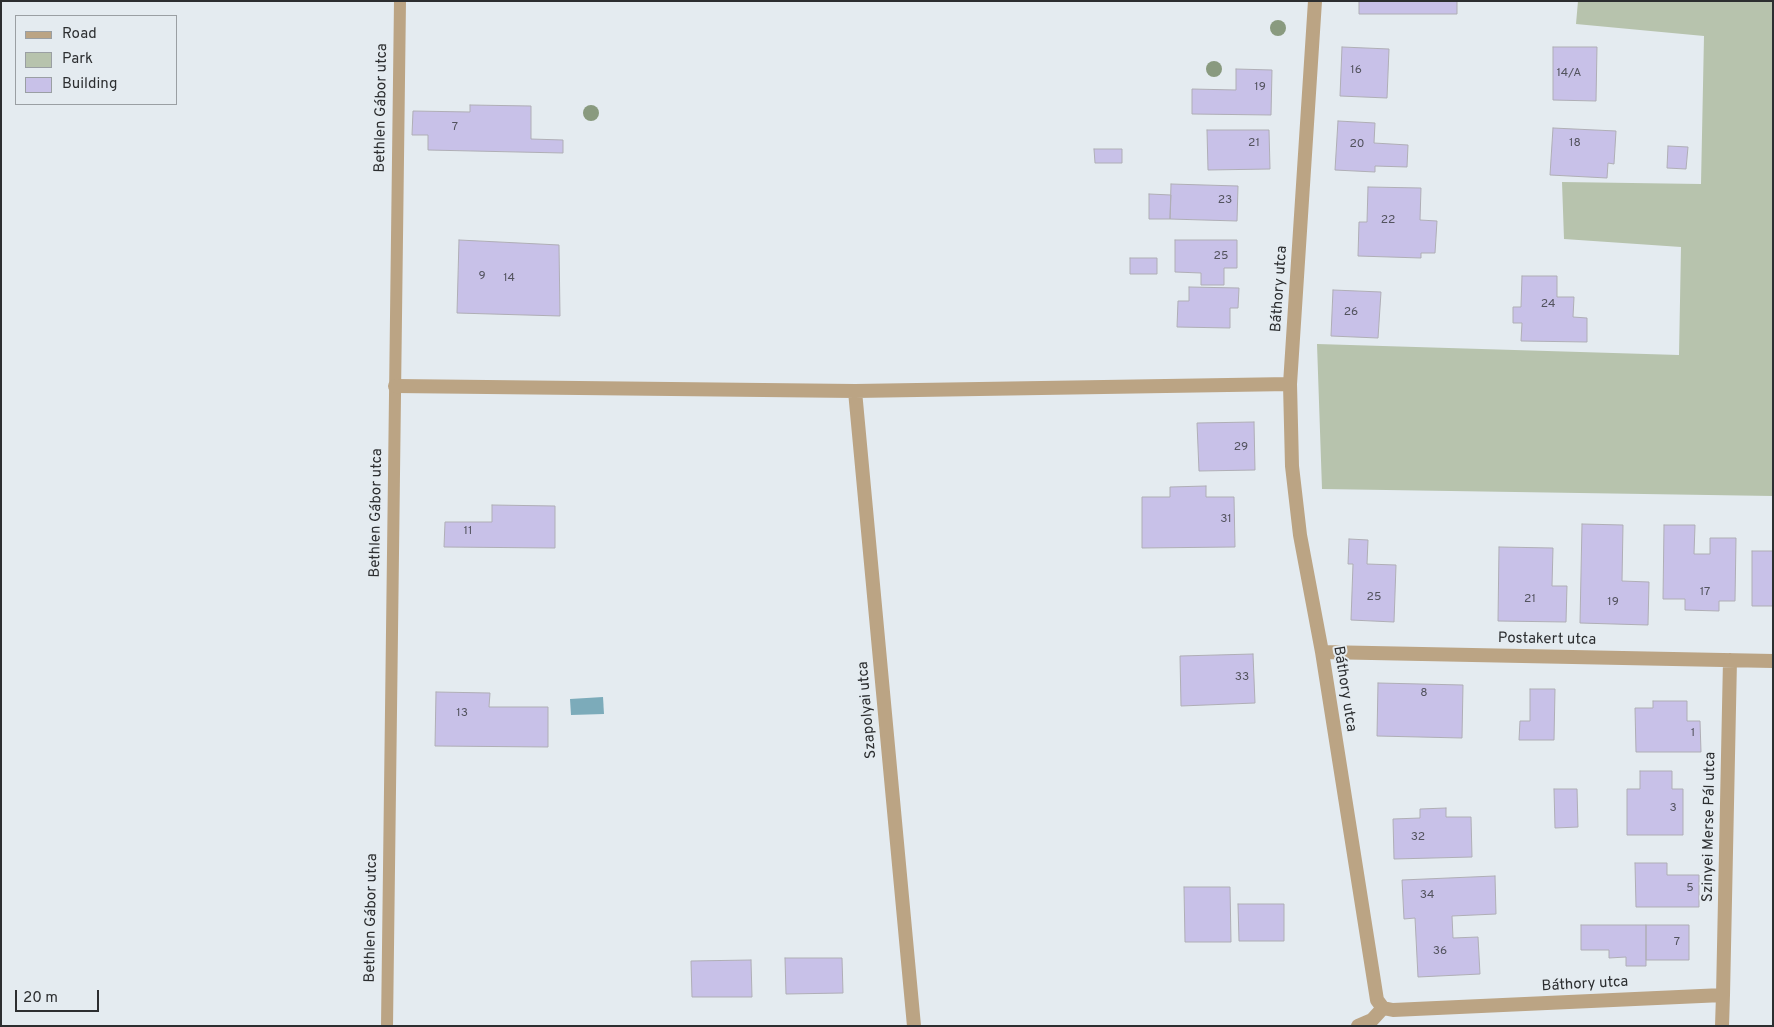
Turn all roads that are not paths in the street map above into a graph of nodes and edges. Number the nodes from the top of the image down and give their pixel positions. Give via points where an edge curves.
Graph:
1 (400, 1) edge
2 (1315, 1) edge
3 (1290, 384) junction
4 (395, 386) junction
5 (855, 391) junction
6 (1322, 652) junction
7 (1730, 660) junction
8 (1773, 661) edge
9 (1723, 994) junction
10 (1383, 1008) junction
11 (386, 1026) edge
12 (914, 1026) edge
13 (1358, 1026) edge
14 (1722, 1026) edge

1 - 4 lane, Bethlen Gábor utca
2 - 3 street, Báthory utca
3 - 5 street
3 - 6 street, Báthory utca via 1293,476 1300,535
4 - 5 street
4 - 11 lane, Bethlen Gábor utca
5 - 12 street, Szapolyai utca
6 - 7 street, Postakert utca
6 - 10 street, Báthory utca via 1377,1000
7 - 8 street, Postakert utca
7 - 9 street, Szinyei Merse Pál utca
9 - 10 street, Báthory utca
9 - 14 street
10 - 13 street via 1372,1020

